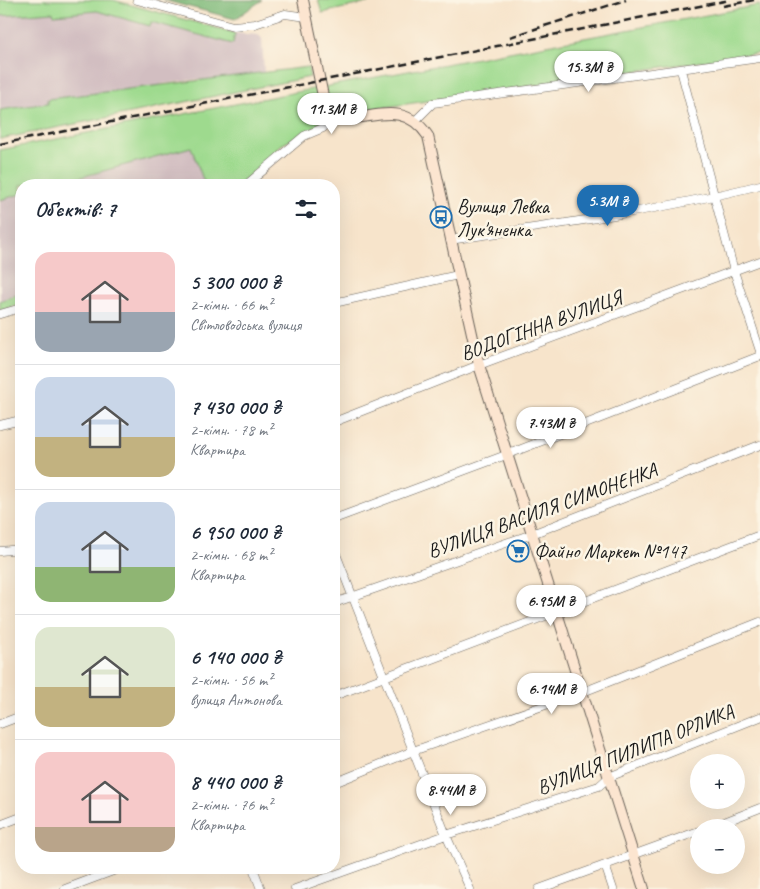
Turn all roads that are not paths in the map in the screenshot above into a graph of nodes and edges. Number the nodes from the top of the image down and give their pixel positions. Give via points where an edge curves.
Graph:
1 (137, 0) edge
2 (303, 0) edge
3 (307, 17) junction
4 (760, 58) edge
5 (681, 70) junction
6 (329, 109) junction
7 (415, 121) junction
8 (253, 179) edge
9 (760, 185) edge
10 (716, 196) junction
11 (450, 240) junction
12 (760, 261) edge
13 (734, 271) junction
14 (458, 275) junction
15 (340, 302) edge
16 (15, 310) edge
17 (0, 314) edge
18 (760, 351) edge
19 (760, 356) edge
20 (479, 365) junction
21 (340, 420) edge
22 (15, 421) edge
23 (0, 425) edge
24 (760, 445) edge
25 (506, 455) junction
26 (340, 517) edge
27 (532, 534) junction
28 (760, 535) edge
29 (15, 550) edge
30 (0, 551) edge
31 (340, 565) edge
32 (352, 597) junction
33 (340, 601) edge
34 (558, 613) junction
35 (760, 622) edge
36 (383, 677) junction
37 (583, 692) junction
38 (340, 694) edge
39 (760, 717) edge
40 (15, 718) edge
41 (0, 724) edge
42 (413, 751) junction
43 (609, 777) junction
44 (340, 781) edge
45 (760, 808) edge
46 (731, 819) edge
47 (15, 820) edge
48 (0, 826) edge
49 (690, 834) edge
50 (446, 835) junction
51 (634, 855) junction
52 (605, 865) junction
53 (340, 873) edge
54 (105, 874) edge
55 (255, 874) edge
56 (337, 874) edge
57 (65, 889) edge
58 (261, 889) edge
59 (295, 889) edge
60 (470, 889) edge
61 (539, 889) edge
62 (613, 889) edge
63 (644, 889) edge

1 - 3 street via 233,26 255,24 285,14
2 - 3 street
3 - 6 street via 323,96
4 - 5 street
5 - 7 street via 433,103
5 - 10 street
6 - 7 street via 347,118 395,113
6 - 8 street via 323,128 304,136
7 - 11 street via 432,150
9 - 10 street
10 - 11 street
10 - 13 street
11 - 14 street
12 - 13 street, ВОДОГІННА ВУЛИЦЯ
13 - 18 street
13 - 20 street, ВОДОГІННА ВУЛИЦЯ
14 - 15 street
14 - 20 street
16 - 17 street
19 - 25 street
20 - 21 street, ВОДОГІННА ВУЛИЦЯ
20 - 25 street
22 - 23 street
24 - 27 street, ВУЛИЦЯ ВАСИЛЯ СИМОНЕНКА
25 - 26 street
25 - 27 street
27 - 32 street, ВУЛИЦЯ ВАСИЛЯ СИМОНЕНКА
27 - 34 street
28 - 34 street
29 - 30 street
31 - 32 street
32 - 33 street, ВУЛИЦЯ ВАСИЛЯ СИМОНЕНКА
32 - 36 street
34 - 36 street
34 - 37 street
35 - 37 street
36 - 38 street
36 - 42 street
37 - 42 street
37 - 43 street
39 - 43 street, ВУЛИЦЯ ПИЛИПА ОРЛИКА
40 - 41 street
42 - 44 street
42 - 50 street
43 - 50 street, ВУЛИЦЯ ПИЛИПА ОРЛИКА via 599,786
43 - 51 street
45 - 46 street
47 - 48 street
49 - 51 street
50 - 53 street, ВУЛИЦЯ ПИЛИПА ОРЛИКА
50 - 60 street
51 - 52 street
51 - 63 street
52 - 61 street
52 - 62 street
54 - 57 street
55 - 58 street
56 - 59 street, ВУЛИЦЯ ПИЛИПА ОРЛИКА

